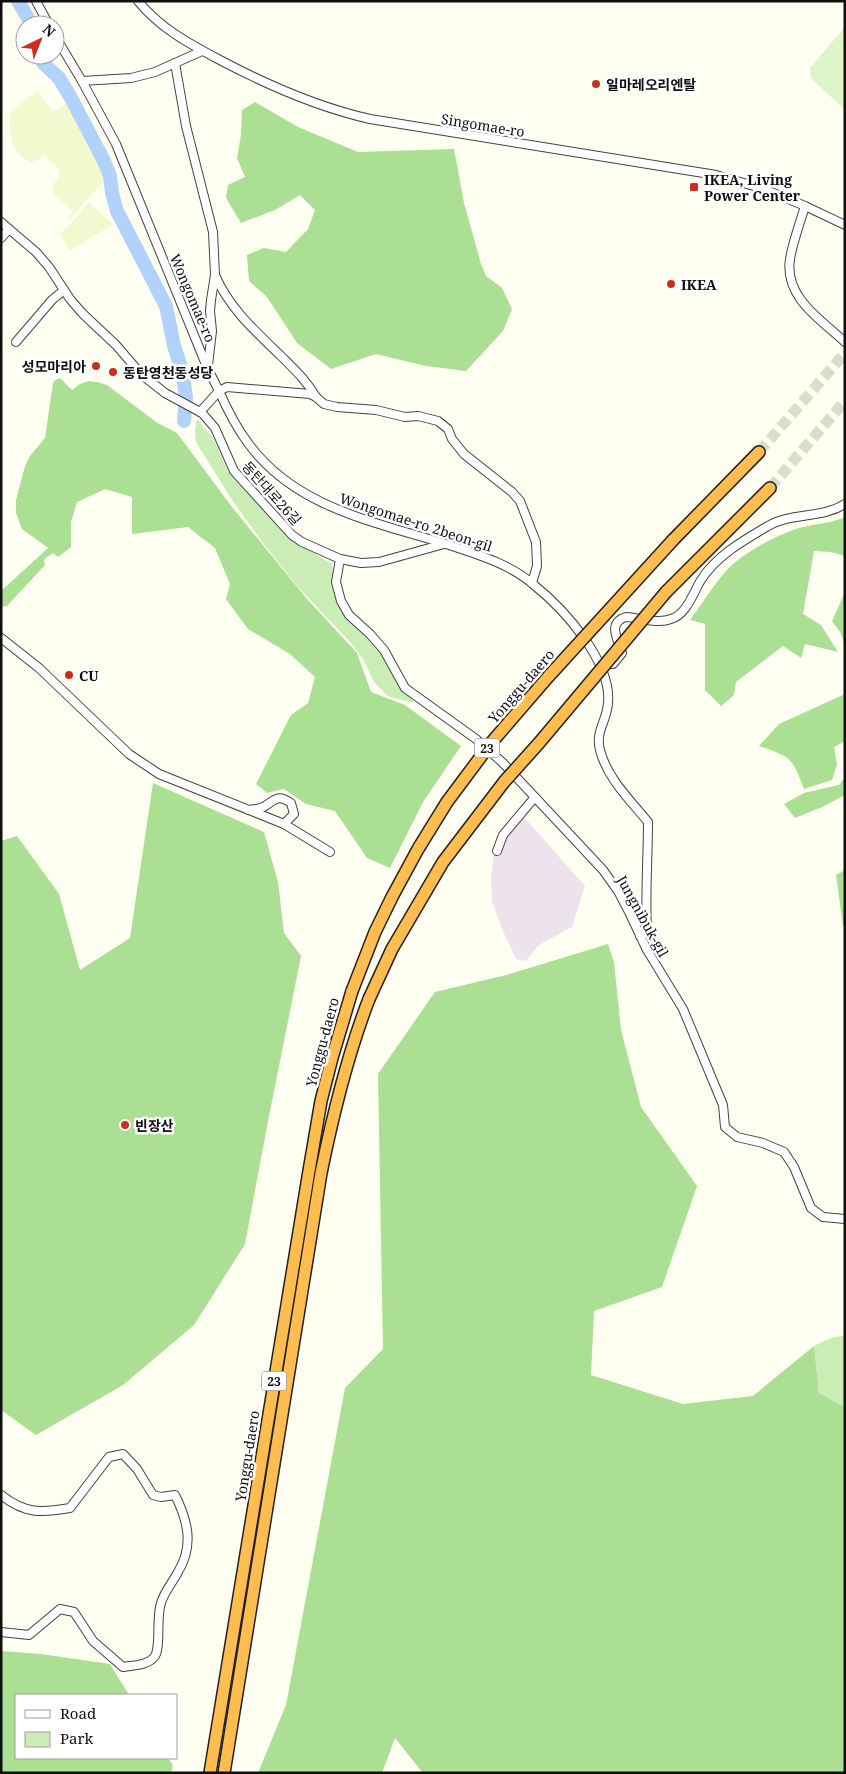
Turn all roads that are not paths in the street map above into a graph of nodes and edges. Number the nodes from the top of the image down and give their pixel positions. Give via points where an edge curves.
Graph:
1 (36, 1) edge
2 (138, 1) edge
3 (44, 15) edge
4 (202, 50) junction
5 (65, 53) edge
6 (176, 63) junction
7 (82, 81) junction
8 (805, 206) junction
9 (1, 222) edge
10 (845, 225) edge
11 (9, 229) junction
12 (1, 238) edge
13 (215, 275) junction
14 (64, 290) junction
15 (16, 342) dead end
16 (845, 342) edge
17 (208, 367) junction
18 (219, 390) junction
19 (316, 397) junction
20 (198, 411) junction
21 (759, 452) tunnel mouth
22 (770, 488) tunnel mouth
23 (845, 504) edge
24 (444, 544) junction
25 (340, 559) junction
26 (532, 583) junction
27 (1, 638) edge
28 (601, 664) junction
29 (535, 797) junction
30 (249, 810) junction
31 (284, 824) junction
32 (497, 851) dead end
33 (330, 852) dead end
34 (640, 936) junction
35 (845, 1219) edge
36 (1, 1495) edge
37 (1, 1632) edge
38 (210, 1773) edge
39 (224, 1773) edge

1 - 3 street
2 - 4 street, Singomae-ro via 162,25
4 - 6 street
4 - 8 street, Singomae-ro via 260,81 350,114 716,175
5 - 7 street, Wongomae-ro
6 - 7 street via 131,78
6 - 13 street via 186,126 213,232
7 - 17 street, Wongomae-ro via 116,144
8 - 10 street, Singomae-ro
8 - 16 street via 790,259 793,289 812,312
9 - 11 street
11 - 12 street
11 - 14 street via 43,260
13 - 17 street
13 - 19 street via 243,319 303,378
14 - 15 street
14 - 20 street, 동탄대로26길 via 82,314 116,345 141,374
17 - 18 street, Wongomae-ro
18 - 19 street via 227,387
18 - 20 street
18 - 24 street, Wongomae-ro 2beon-gil via 248,444 282,479 310,497 352,516
19 - 26 street via 324,404 337,407 438,421 464,454 520,502 536,542 537,566
20 - 25 street, 동탄대로26길 via 215,428 234,471 292,535
21 - 38 highway, Yonggu-daero / 23, bridge via 673,540 504,728 447,802 418,849 375,932 352,991 322,1101
22 - 39 highway, Yonggu-daero / 23, bridge via 666,592 504,782 448,855 392,949 369,999 343,1076 321,1173
23 - 28 street via 828,513 776,522 742,542 714,563 679,615 663,621 621,618 615,635 622,654 613,664
24 - 25 street, 동탄대로26길 via 368,564
24 - 26 street, Wongomae-ro 2beon-gil via 488,558
25 - 29 street, Jungnibuk-gil via 336,582 341,601 349,614 384,650 405,688 476,739 504,763
26 - 28 street via 572,623
27 - 30 street via 39,668 129,754 159,774
28 - 34 street via 608,688 608,704 598,736 600,752 614,782 648,822 647,931
29 - 32 street via 503,835
29 - 34 street, Jungnibuk-gil via 603,870
30 - 31 street
30 - 31 street via 264,807 274,798 284,798 291,803 294,814
31 - 33 street
34 - 35 street, Jungnibuk-gil via 683,1010 722,1105 725,1127 737,1137 784,1152 794,1166 811,1208 823,1218
36 - 37 street via 26,1510 48,1512 70,1508 109,1457 123,1454 137,1469 153,1496 174,1495 184,1516 188,1547 181,1568 161,1602 158,1646 154,1657 144,1664 123,1667 94,1641 74,1612 60,1609 29,1635

